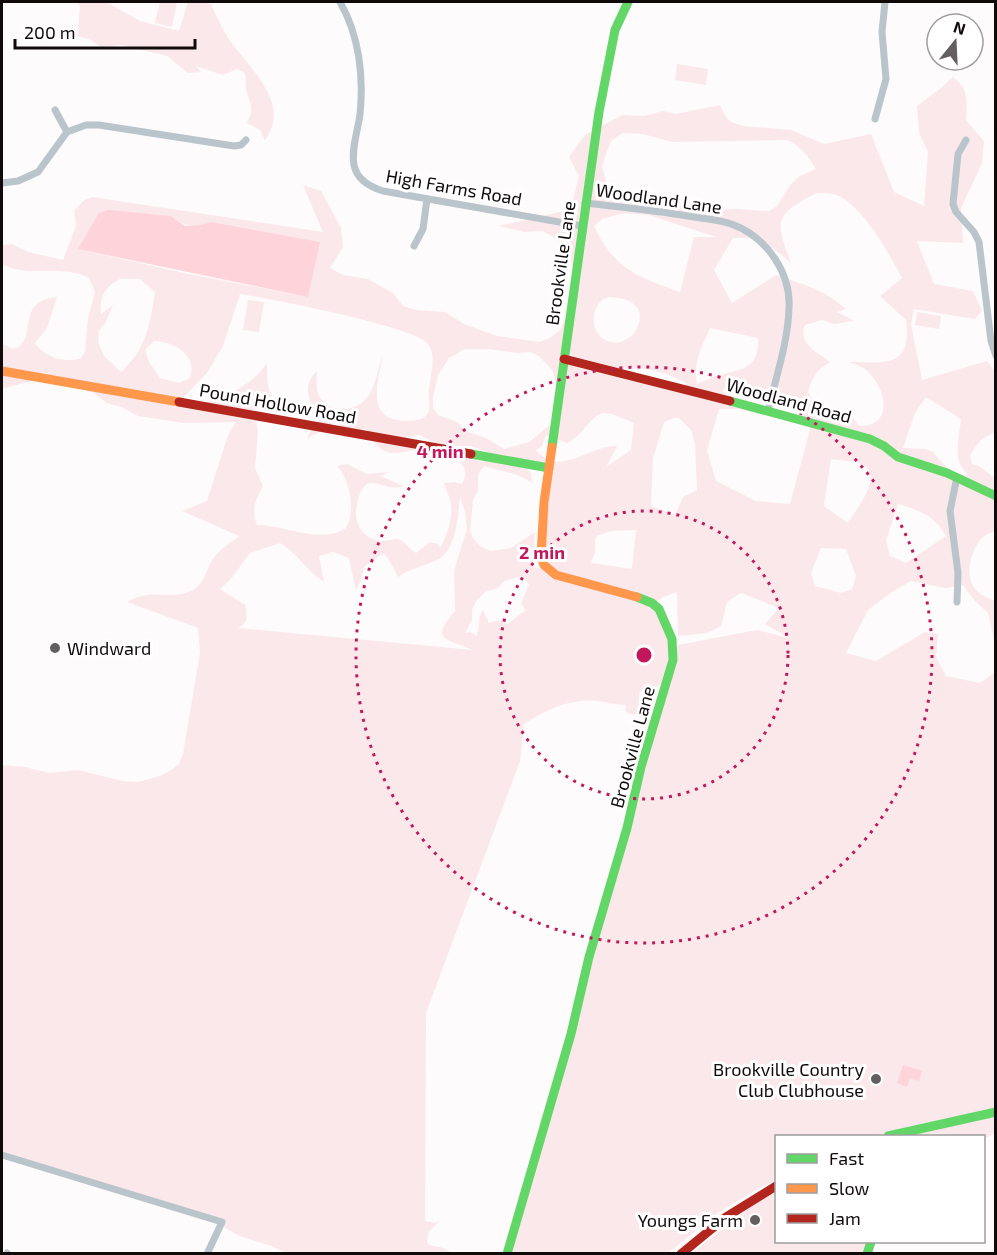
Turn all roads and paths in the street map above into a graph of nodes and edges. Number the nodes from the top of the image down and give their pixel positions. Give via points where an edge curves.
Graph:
1 (340, 2) edge
2 (628, 2) edge
3 (885, 2) edge
4 (55, 110) dead end
5 (875, 119) dead end
6 (67, 132) junction
7 (246, 140) dead end
8 (966, 140) dead end
9 (2, 183) edge
10 (428, 199) junction
11 (585, 203) junction
12 (582, 226) junction
13 (414, 246) dead end
14 (996, 356) edge
15 (564, 359) junction
16 (2, 371) edge
17 (768, 411) junction
18 (549, 468) junction
19 (957, 477) junction
20 (996, 496) edge
21 (957, 602) dead end
22 (996, 1112) edge
23 (910, 1134) edge
24 (2, 1155) edge
25 (775, 1187) edge
26 (207, 1254) edge
27 (507, 1254) edge
28 (681, 1254) edge

1 - 10 street, High Farms Road via 353,33 360,71 360,113 353,155 357,172 373,188
2 - 11 street, Brookville Lane via 610,49
3 - 5 street via 882,32 886,79
4 - 6 street
6 - 7 street via 99,124 234,146
6 - 9 street via 38,172 18,182
8 - 14 street via 958,154 953,204 979,242
10 - 12 street, High Farms Road
10 - 13 street via 423,230
11 - 12 street, Brookville Lane
11 - 17 street, Woodland Lane via 724,222 747,232 768,250 785,279 789,308
12 - 15 street, Brookville Lane
15 - 17 street, Woodland Road
15 - 18 street, Brookville Lane
16 - 18 street, Pound Hollow Road
17 - 19 street, Woodland Road via 870,439 898,457
18 - 27 street, Brookville Lane via 541,538 544,565 556,575 652,603 664,618 672,639 673,660
19 - 20 street, Woodland Road
19 - 21 street via 950,511 958,573
22 - 23 street
24 - 26 street via 222,1222
25 - 28 street via 720,1219

